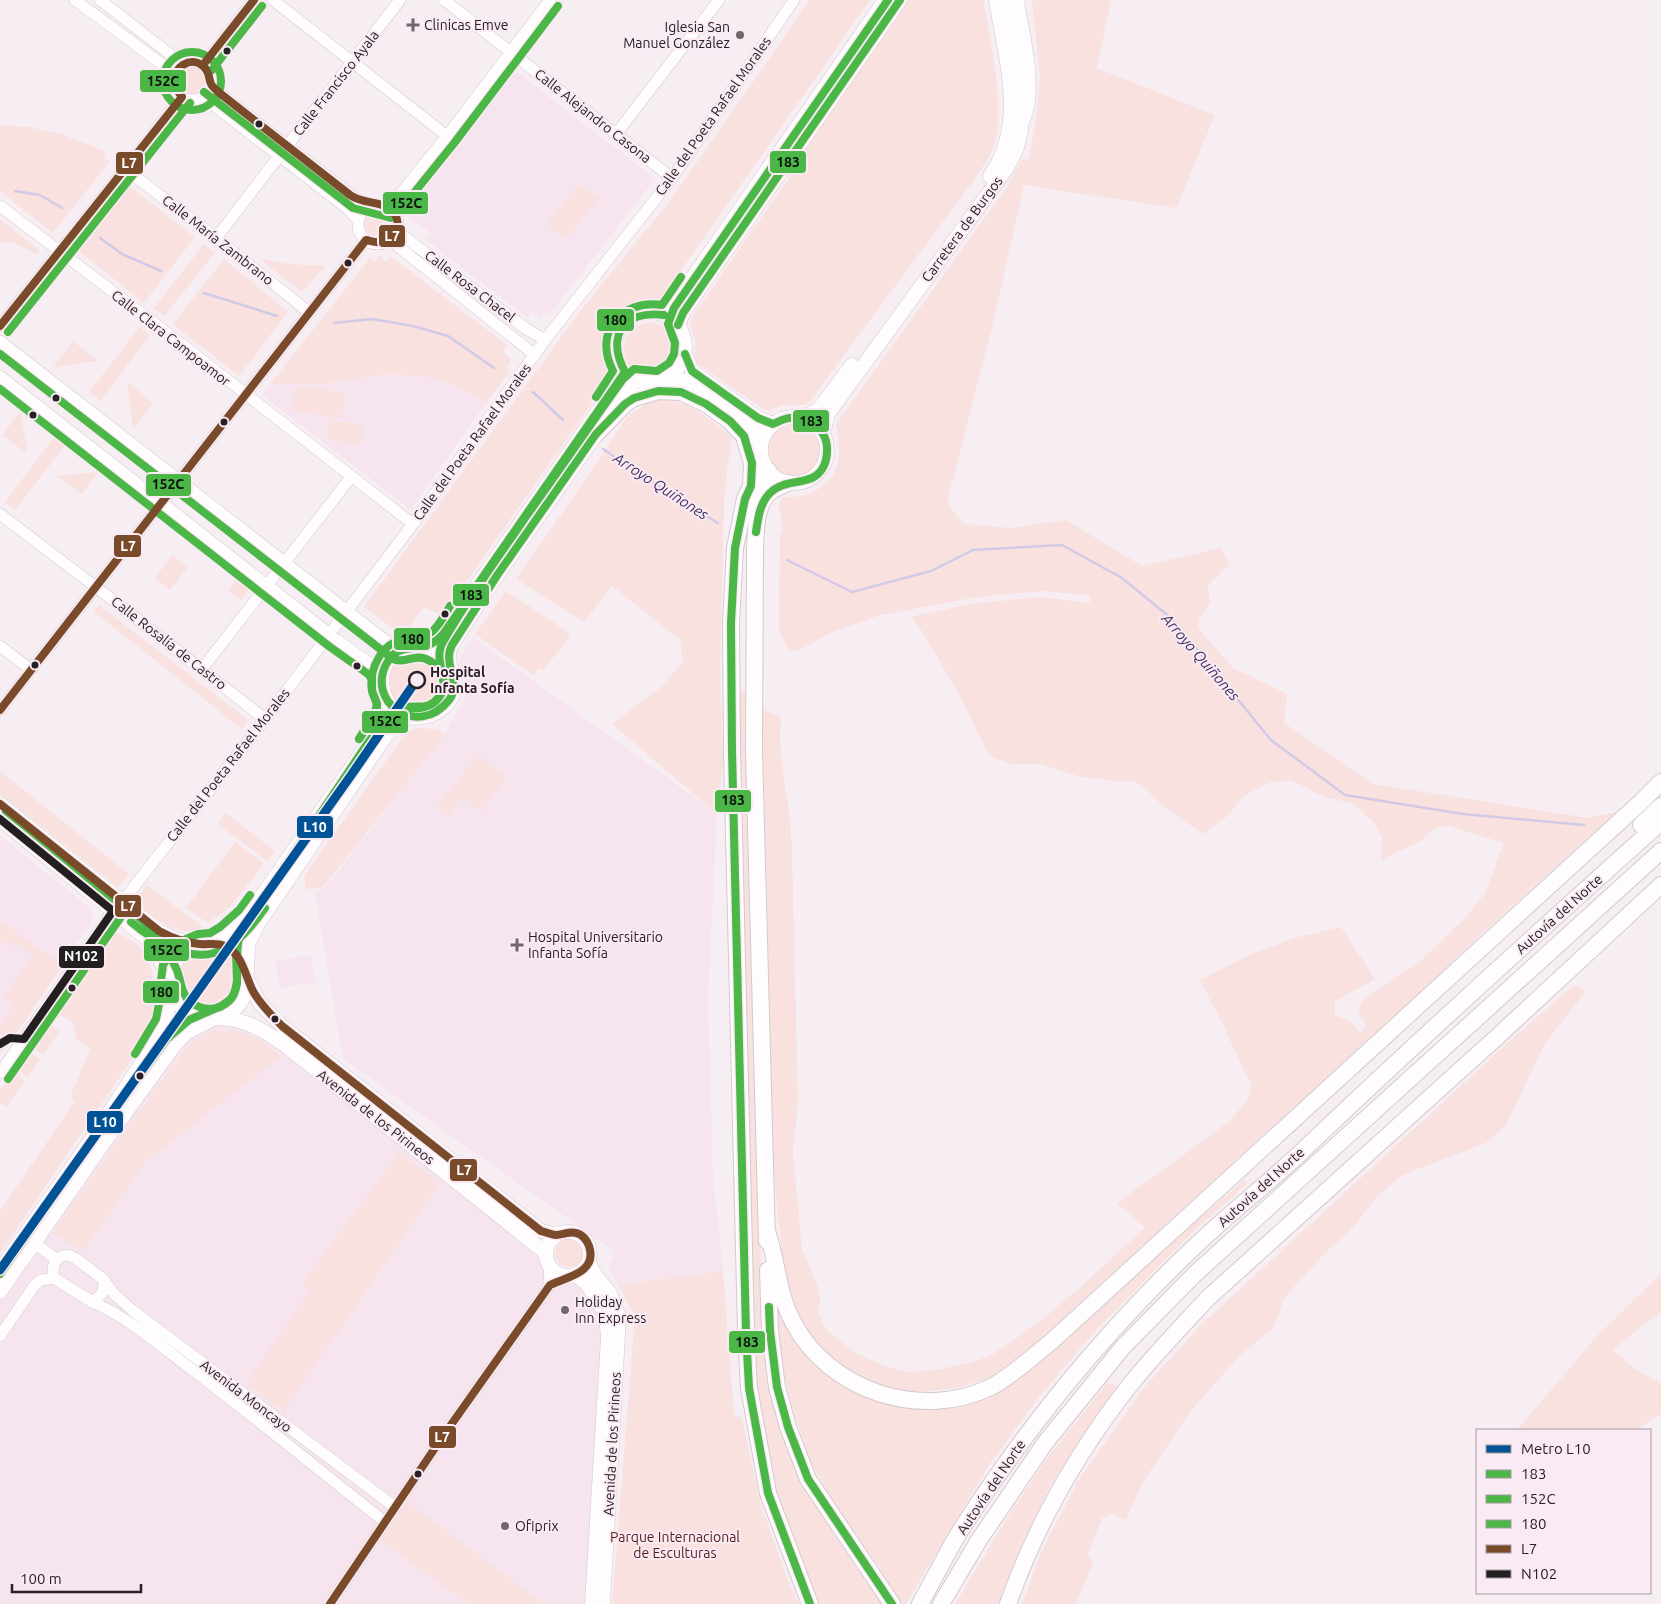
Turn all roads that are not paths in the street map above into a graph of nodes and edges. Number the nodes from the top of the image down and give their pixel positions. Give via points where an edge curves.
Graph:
1 (75, 0) edge
2 (100, 0) edge
3 (254, 0) edge
4 (273, 0) edge
5 (400, 0) edge
6 (444, 0) edge
7 (550, 0) edge
8 (720, 0) edge
9 (885, 0) edge
10 (900, 0) edge
11 (996, 0) edge
12 (1006, 0) edge
13 (1018, 0) edge
14 (793, 1) edge
15 (510, 52) junction
16 (189, 62) junction
17 (352, 63) junction
18 (203, 65) junction
19 (174, 77) junction
20 (212, 85) junction
21 (182, 97) junction
22 (203, 97) junction
23 (1021, 128) junction
24 (616, 134) junction
25 (447, 136) junction
26 (288, 146) junction
27 (280, 156) junction
28 (125, 169) junction
29 (672, 178) junction
30 (374, 204) junction
31 (0, 206) edge
32 (389, 208) junction
33 (358, 220) junction
34 (397, 228) junction
35 (216, 238) junction
36 (366, 240) junction
37 (388, 241) junction
38 (60, 253) junction
39 (310, 313) junction
40 (664, 315) junction
41 (678, 325) junction
42 (0, 326) edge
43 (545, 340) junction
44 (0, 341) edge
45 (685, 354) junction
46 (535, 355) junction
47 (631, 375) junction
48 (0, 376) edge
49 (669, 377) junction
50 (246, 395) junction
51 (804, 418) junction
52 (773, 424) junction
53 (824, 433) junction
54 (596, 434) junction
55 (762, 443) junction
56 (768, 470) junction
57 (351, 477) junction
58 (179, 480) junction
59 (788, 483) junction
60 (162, 502) junction
61 (1, 516) edge
62 (742, 519) junction
63 (414, 524) junction
64 (285, 562) junction
65 (267, 585) junction
66 (96, 586) junction
67 (347, 610) junction
68 (329, 633) junction
69 (0, 646) edge
70 (424, 647) junction
71 (400, 651) junction
72 (450, 667) junction
73 (202, 669) junction
74 (31, 670) junction
75 (382, 675) junction
76 (387, 703) junction
77 (0, 710) edge
78 (408, 717) junction
79 (265, 719) junction
80 (1661, 782) edge
81 (0, 804) edge
82 (1661, 806) edge
83 (0, 819) edge
84 (1661, 822) edge
85 (1661, 851) edge
86 (1661, 885) edge
87 (117, 906) junction
88 (1532, 938) junction
89 (207, 944) junction
90 (247, 977) junction
91 (171, 985) junction
92 (217, 1018) junction
93 (0, 1074) edge
94 (767, 1231) junction
95 (558, 1235) junction
96 (34, 1243) junction
97 (56, 1259) junction
98 (548, 1259) junction
99 (589, 1262) junction
100 (0, 1270) edge
101 (572, 1276) junction
102 (54, 1278) junction
103 (103, 1279) junction
104 (550, 1285) junction
105 (0, 1292) edge
106 (92, 1302) junction
107 (0, 1336) edge
108 (260, 1406) junction
109 (252, 1416) junction
110 (396, 1507) junction
111 (385, 1522) junction
112 (330, 1604) edge
113 (592, 1604) edge
114 (603, 1604) edge
115 (810, 1604) edge
116 (892, 1604) edge
117 (920, 1604) edge
118 (941, 1604) edge
119 (1008, 1604) edge

1 - 19 street
2 - 16 street via 175,58
3 - 18 street
4 - 17 street
5 - 17 street, Calle Francisco Ayala
6 - 15 street, Calle Alejandro Casona
7 - 15 street
8 - 24 street
9 - 40 main road
10 - 41 main road
11 - 51 main road, Carretera de Burgos via 1011,92 1007,143 998,166 819,409
12 - 23 main road, Carretera de Burgos via 1021,87
13 - 23 street via 1031,93
14 - 29 street, Calle del Poeta Rafael Morales
15 - 24 street, Calle Alejandro Casona
15 - 25 street
16 - 18 street
16 - 19 street via 182,64
17 - 25 street
17 - 26 street, Calle Francisco Ayala
18 - 20 street via 209,70
19 - 21 street via 176,91
20 - 22 street
20 - 26 street
21 - 22 street via 196,100
21 - 28 street
22 - 27 street
23 - 53 main road, Carretera de Burgos via 1017,147 1007,168 828,414
24 - 29 street, Calle Alejandro Casona
25 - 32 street
26 - 27 street, Calle Francisco Ayala
26 - 30 street via 358,200
27 - 33 street
27 - 35 street, Calle Francisco Ayala
28 - 35 street, Calle María Zambrano
28 - 38 street
29 - 43 street, Calle del Poeta Rafael Morales
30 - 32 street
30 - 33 street via 367,207
31 - 38 street, Calle Clara Campoamor
32 - 34 street via 397,220
33 - 36 street via 358,228
34 - 37 street
34 - 43 street, Calle Rosa Chacel via 403,236 510,317
35 - 39 street, Calle María Zambrano
36 - 37 street via 373,244
36 - 39 street
37 - 46 street, Calle Rosa Chacel
38 - 42 street
38 - 50 street, Calle Clara Campoamor
39 - 50 street
40 - 41 main road
40 - 47 main road via 643,313 633,317 622,328 616,342 616,353 619,363
41 - 45 main road via 683,334
43 - 46 street, Calle del Poeta Rafael Morales
44 - 58 street
45 - 49 main road
45 - 52 main road via 692,371 758,418
46 - 63 street, Calle del Poeta Rafael Morales
47 - 49 main road via 653,382
47 - 54 main road via 631,384
47 - 70 main road via 444,633
48 - 60 street
49 - 55 main road via 686,381 751,427
50 - 57 street, Calle Clara Campoamor
50 - 58 street
51 - 52 main road via 786,418
51 - 53 main road
52 - 55 main road
53 - 59 main road via 828,454 822,469 810,480
54 - 62 highway via 625,404 658,391 681,392 706,404 744,436 752,463 751,486
54 - 72 main road via 454,640 449,651
55 - 56 main road via 761,452
56 - 59 main road
56 - 62 highway
57 - 63 street, Calle Clara Campoamor
57 - 64 street
58 - 60 street
58 - 64 street
59 - 94 highway via 767,495 761,506 755,559 754,751
60 - 65 street
60 - 66 street
61 - 66 street, Calle Rosalía de Castro
62 - 115 highway via 736,548 731,623 749,1388 768,1493
63 - 67 street, Calle del Poeta Rafael Morales
64 - 65 street
64 - 67 street
65 - 68 street
65 - 73 street
66 - 73 street, Calle Rosalía de Castro
66 - 74 street
67 - 68 street, Calle del Poeta Rafael Morales
67 - 71 street
68 - 75 street
68 - 79 street, Calle del Poeta Rafael Morales
69 - 74 street
70 - 71 main road
70 - 72 main road
71 - 75 main road via 387,662
72 - 78 main road via 453,694 444,707 421,718
73 - 79 street, Calle Rosalía de Castro
74 - 77 street
75 - 76 main road
76 - 78 main road
76 - 89 main road via 379,728 246,917 226,935
78 - 90 main road via 387,734 258,924 248,944
79 - 87 street, Calle del Poeta Rafael Morales
80 - 94 highway via 1052,1341 1012,1374 990,1387 938,1400 907,1400 871,1391 837,1373 803,1339 784,1304
81 - 87 main road
82 - 88 highway via 1563,900
83 - 87 main road
84 - 88 highway, Autovía del Norte
85 - 118 highway, Autovía del Norte via 1196,1274 1123,1347 1045,1443 979,1540
86 - 119 highway via 1208,1298 1168,1341 1090,1438 1059,1490
87 - 89 main road via 175,939
87 - 91 main road via 155,950
87 - 93 street, Calle del Poeta Rafael Morales
88 - 117 highway, Autovía del Norte via 1282,1170 1190,1250 1106,1337 1044,1410 1002,1469 961,1530
89 - 90 main road via 225,946 235,952
89 - 91 main road via 189,949 180,957 173,968
90 - 92 main road via 246,993 240,1004
90 - 95 main road, Avenida de los Pirineos via 260,1003 282,1026 541,1231
91 - 92 main road via 176,1000 187,1012 202,1019
91 - 100 main road via 162,1032
92 - 96 main road via 186,1033 174,1046
92 - 98 main road, Avenida de los Pirineos via 233,1018 253,1024 286,1046
94 - 116 highway via 770,1331 777,1387 788,1427 808,1479
95 - 98 main road via 551,1241
95 - 99 main road via 579,1234 590,1248
96 - 97 street
96 - 105 main road
97 - 102 street
97 - 103 street, Avenida Moncayo via 68,1255
98 - 101 main road via 558,1274
98 - 104 street
99 - 101 main road via 585,1269
99 - 114 main road, Avenida de los Pirineos via 610,1293 619,1317
101 - 104 street
101 - 113 main road, Avenida de los Pirineos via 587,1284 606,1315 607,1330
102 - 106 street, Avenida Moncayo
102 - 107 street via 41,1280 34,1286
103 - 106 street via 105,1287 102,1294
103 - 108 street, Avenida Moncayo via 132,1310
104 - 110 street
106 - 109 street, Avenida Moncayo via 125,1320
108 - 109 street
108 - 110 street, Avenida Moncayo
109 - 111 street, Avenida Moncayo
110 - 111 street
111 - 112 street

